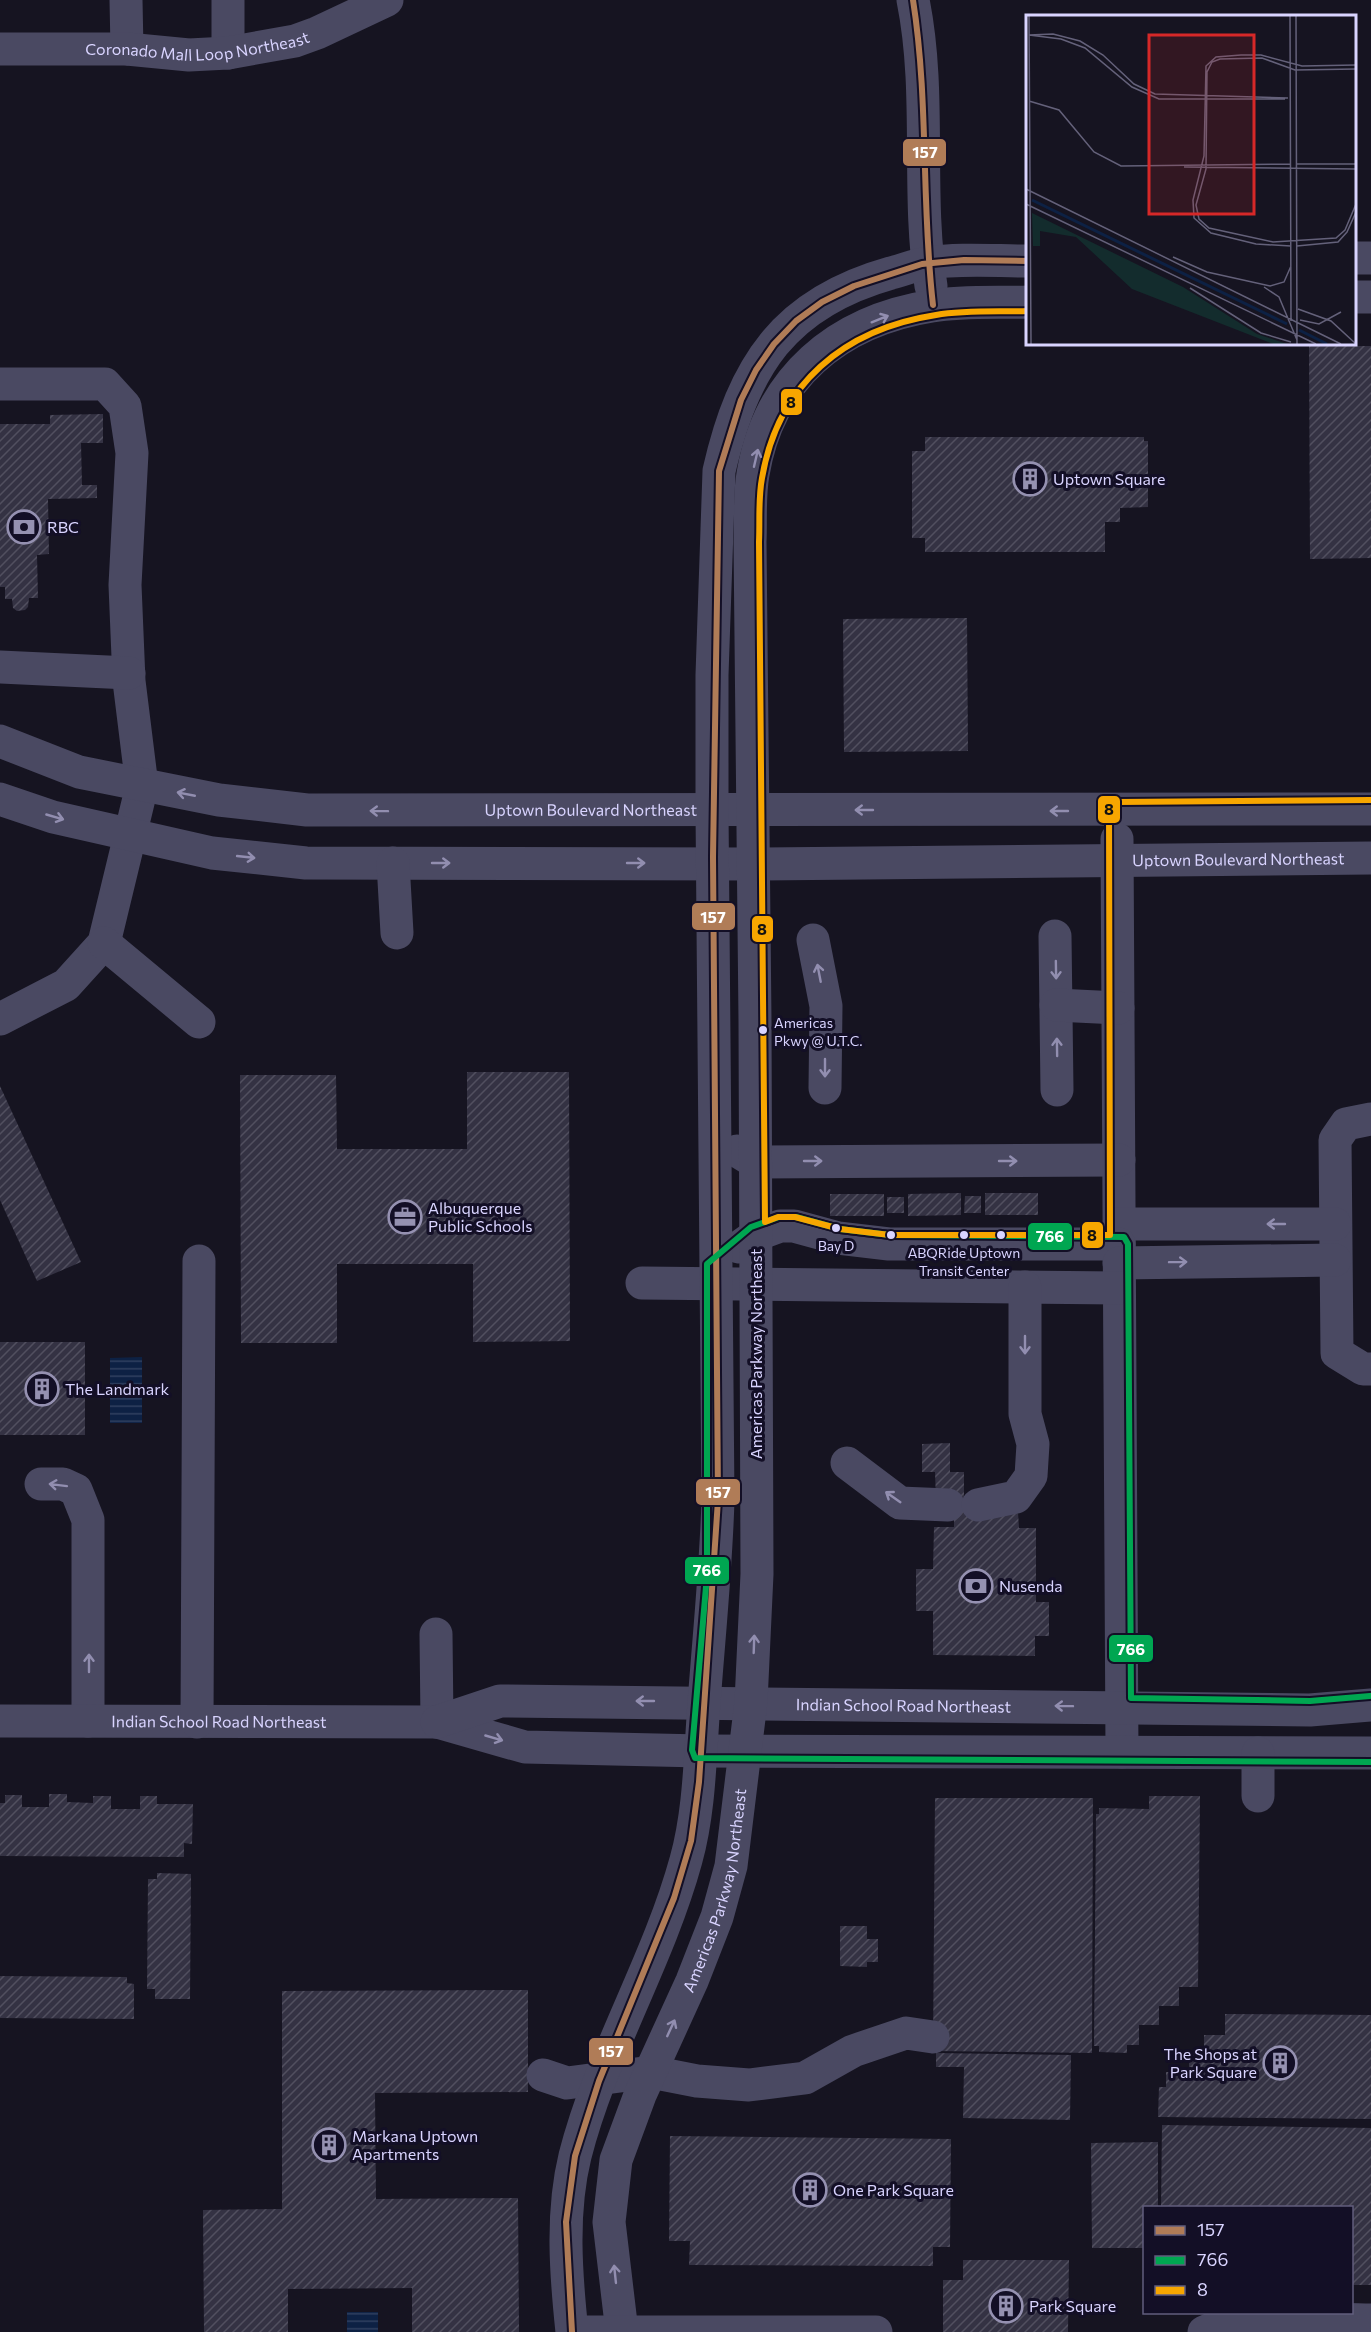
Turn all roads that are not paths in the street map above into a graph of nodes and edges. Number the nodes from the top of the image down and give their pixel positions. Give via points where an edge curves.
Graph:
1 (126, 0) edge
2 (228, 0) edge
3 (387, 0) edge
4 (913, 0) edge
5 (0, 49) edge
6 (127, 49) junction
7 (228, 53) junction
8 (1026, 261) edge
9 (927, 263) junction
10 (1026, 302) edge
11 (933, 305) junction
12 (0, 384) edge
13 (0, 667) edge
14 (129, 673) junction
15 (0, 741) edge
16 (142, 786) junction
17 (0, 798) edge
18 (1371, 809) edge
19 (712, 810) junction
20 (753, 810) junction
21 (1118, 811) junction
22 (130, 836) junction
23 (1371, 858) edge
24 (1117, 859) junction
25 (393, 862) junction
26 (712, 863) junction
27 (753, 864) junction
28 (397, 933) dead end
29 (1055, 936) dead end
30 (813, 940) dead end
31 (104, 944) junction
32 (1056, 1005) junction
33 (1118, 1008) junction
34 (0, 1019) edge
35 (199, 1022) dead end
36 (825, 1088) dead end
37 (1057, 1090) dead end
38 (714, 1109) junction
39 (1371, 1119) edge
40 (1119, 1160) junction
41 (755, 1162) junction
42 (1335, 1224) junction
43 (756, 1235) junction
44 (1119, 1255) junction
45 (1335, 1260) junction
46 (199, 1261) dead end
47 (715, 1276) junction
48 (642, 1283) dead end
49 (756, 1284) junction
50 (1025, 1287) junction
51 (1371, 1369) edge
52 (847, 1463) dead end
53 (41, 1484) dead end
54 (436, 1634) dead end
55 (704, 1702) junction
56 (751, 1702) junction
57 (1371, 1705) edge
58 (1122, 1707) junction
59 (0, 1721) edge
60 (88, 1721) junction
61 (196, 1722) junction
62 (437, 1722) junction
63 (701, 1751) junction
64 (746, 1751) junction
65 (1122, 1752) junction
66 (1258, 1753) junction
67 (1371, 1754) edge
68 (1258, 1796) dead end
69 (933, 2037) dead end
70 (651, 2072) junction
71 (543, 2075) dead end
72 (600, 2080) junction
73 (1339, 2321) edge
74 (573, 2332) edge
75 (622, 2332) edge
76 (876, 2332) edge
77 (1204, 2332) edge

1 - 6 street
2 - 7 street
3 - 7 street, Coronado Mall Loop Northeast via 306,37
4 - 9 street via 922,68
5 - 6 street, Coronado Mall Loop Northeast
6 - 7 street, Coronado Mall Loop Northeast via 189,55
8 - 9 street, Americas Parkway Northeast
9 - 11 street
9 - 19 street, Americas Parkway Northeast via 871,279 826,299 795,320 774,342 739,402 719,471
10 - 11 street, Americas Parkway Northeast
20 -> 11 street, Americas Parkway Northeast via 750,542 752,476 761,437 775,404 794,378 834,343 889,315
12 - 14 street via 105,384 125,406 132,453 125,585
13 - 14 street
14 - 16 street
15 - 16 street, Uptown Boulevard Northeast via 79,772
19 -> 16 street, Uptown Boulevard Northeast via 307,810
16 - 22 street
17 -> 22 street, Uptown Boulevard Northeast via 53,817
18 - 21 street, Uptown Boulevard Northeast
19 - 20 street, Uptown Boulevard Northeast
19 - 26 street, Americas Parkway Northeast
21 -> 20 street, Uptown Boulevard Northeast
20 - 27 street, Americas Parkway Northeast
21 - 24 street
22 -> 25 street, Uptown Boulevard Northeast via 212,854 306,862
22 - 31 street
23 - 24 street, Uptown Boulevard Northeast
24 - 27 street, Uptown Boulevard Northeast
24 - 33 street
25 -> 26 street, Uptown Boulevard Northeast
25 - 28 street
26 - 27 street, Uptown Boulevard Northeast
26 - 38 street, Americas Parkway Northeast
27 - 41 street, Americas Parkway Northeast
29 -> 32 street
30 - 36 street via 826,1006
31 - 34 street via 66,985
31 - 35 street
32 - 33 street
37 -> 32 street
33 - 40 street
38 - 41 street via 727,1140
38 - 47 street, Americas Parkway Northeast
39 - 42 street via 1346,1124 1335,1140
41 -> 40 street
40 - 44 street
41 - 43 street, Americas Parkway Northeast
42 -> 44 street
42 - 45 street
43 - 44 street via 787,1226 889,1244
43 - 47 street
43 - 49 street, Americas Parkway Northeast
44 -> 45 street
44 - 50 street
44 - 58 street
45 - 51 street via 1336,1353 1363,1369
46 - 61 street
47 - 48 street
47 - 49 street
47 - 55 street, Americas Parkway Northeast via 716,1554
49 - 50 street
56 -> 49 street, Americas Parkway Northeast via 756,1574
50 -> 52 street via 1025,1414 1033,1444 1031,1476 1016,1497 963,1505 900,1503
60 -> 53 street via 88,1521 76,1490 63,1484
54 - 62 street
55 - 56 street, Indian School Road Northeast
55 -> 62 street, Indian School Road Northeast via 500,1701
55 - 63 street, Americas Parkway Northeast
58 -> 56 street, Indian School Road Northeast
56 - 64 street, Americas Parkway Northeast
57 - 58 street, Indian School Road Northeast via 1310,1710
58 - 65 street
59 - 60 street, Indian School Road Northeast
60 - 61 street, Indian School Road Northeast
61 - 62 street, Indian School Road Northeast
62 -> 63 street, Indian School Road Northeast via 525,1747
63 - 64 street, Indian School Road Northeast
63 - 72 street, Americas Parkway Northeast via 687,1857 673,1905
64 - 65 street, Indian School Road Northeast
70 -> 64 street, Americas Parkway Northeast via 717,1917 730,1866
65 - 66 street, Indian School Road Northeast
66 - 67 street, Indian School Road Northeast
66 - 68 street
69 - 70 street via 906,2033 853,2051 805,2078 782,2081 749,2085
70 - 72 street
75 -> 70 street, Americas Parkway Northeast via 609,2222 616,2160
71 - 72 street via 567,2083
72 - 74 street, Americas Parkway Northeast via 574,2159 567,2215
73 - 77 street via 1221,2324
74 - 75 street
75 - 76 street

